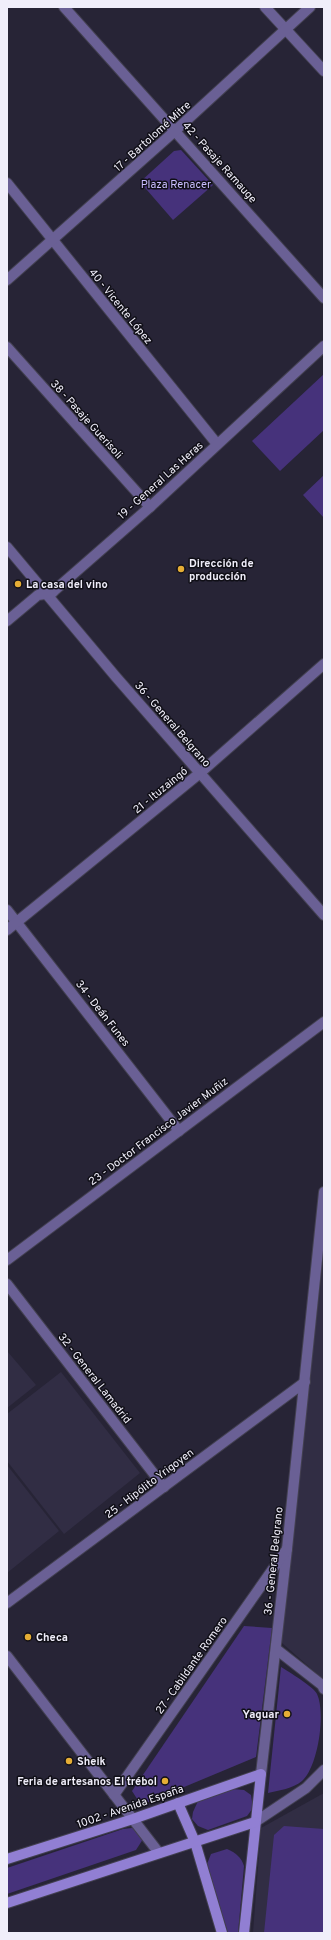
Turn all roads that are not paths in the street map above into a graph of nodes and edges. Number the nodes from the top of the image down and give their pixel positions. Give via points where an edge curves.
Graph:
1 (64, 7) edge
2 (265, 7) edge
3 (310, 7) edge
4 (286, 29) junction
5 (324, 71) edge
6 (176, 130) junction
7 (7, 183) edge
8 (52, 240) junction
9 (7, 280) edge
10 (324, 298) edge
11 (324, 346) edge
12 (7, 347) edge
13 (218, 444) junction
14 (150, 507) junction
15 (7, 547) edge
16 (46, 594) junction
17 (7, 621) edge
18 (324, 664) edge
19 (200, 772) junction
20 (7, 910) edge
21 (324, 915) edge
22 (17, 922) junction
23 (7, 930) edge
24 (324, 1022) edge
25 (179, 1130) junction
26 (324, 1192) edge
27 (7, 1260) edge
28 (7, 1284) edge
29 (305, 1382) junction
30 (164, 1487) junction
31 (287, 1549) junction
32 (7, 1603) edge
33 (276, 1649) junction
34 (7, 1656) edge
35 (324, 1689) edge
36 (324, 1770) edge
37 (261, 1774) junction
38 (114, 1795) junction
39 (178, 1803) junction
40 (133, 1819) junction
41 (255, 1822) junction
42 (195, 1842) junction
43 (160, 1853) junction
44 (7, 1859) edge
45 (7, 1902) edge
46 (222, 1933) edge
47 (244, 1933) edge

1 - 6 street, 42 - Pasaje Ramauge
2 - 4 street
3 - 4 street, 17 - Bartolomé Mitre
4 - 5 street
4 - 6 street, 17 - Bartolomé Mitre
6 - 8 street, 17 - Bartolomé Mitre
6 - 10 street, 42 - Pasaje Ramauge
7 - 8 street, 40 - Vicente López
8 - 9 street, 17 - Bartolomé Mitre
8 - 13 street, 40 - Vicente López
11 - 13 street, 19 - General Las Heras
12 - 14 street, 38 - Pasaje Guerisoli
13 - 14 street, 19 - General Las Heras
14 - 16 street, 19 - General Las Heras via 52,593
15 - 16 street, 36 - General Belgrano
16 - 17 street, 19 - General Las Heras via 38,595
16 - 19 street, 36 - General Belgrano
18 - 19 street, 21 - Ituzaingó
19 - 21 street, 36 - General Belgrano
19 - 22 street, 21 - Ituzaingó
20 - 22 street, 34 - Deán Funes
22 - 23 street, 21 - Ituzaingó
22 - 25 street, 34 - Deán Funes
24 - 25 street, 23 - Doctor Francisco Javier Muñiz
25 - 27 street, 23 - Doctor Francisco Javier Muñiz
26 - 29 street, 36 - General Belgrano
28 - 30 street, 32 - General Lamadrid
29 - 30 street, 25 - Hipólito Yrigoyen
29 - 31 street, 36 - General Belgrano
30 - 32 street, 25 - Hipólito Yrigoyen
31 - 33 street, 36 - General Belgrano
31 - 38 street, 27 - Cabildante Romero
33 - 35 street
33 - 37 street, 36 - General Belgrano
34 - 38 street
36 - 41 street via 306,1788
37 - 39 main road, 1002 - Avenida España
37 - 41 main road, 36 - General Belgrano
38 - 40 street
39 - 40 main road, 1002 - Avenida España
39 - 42 main road
40 - 43 street
40 - 44 main road, 1002 - Avenida España
41 - 42 main road
41 - 47 main road, 36 - General Belgrano
42 - 43 main road
42 - 46 main road
43 - 45 main road

